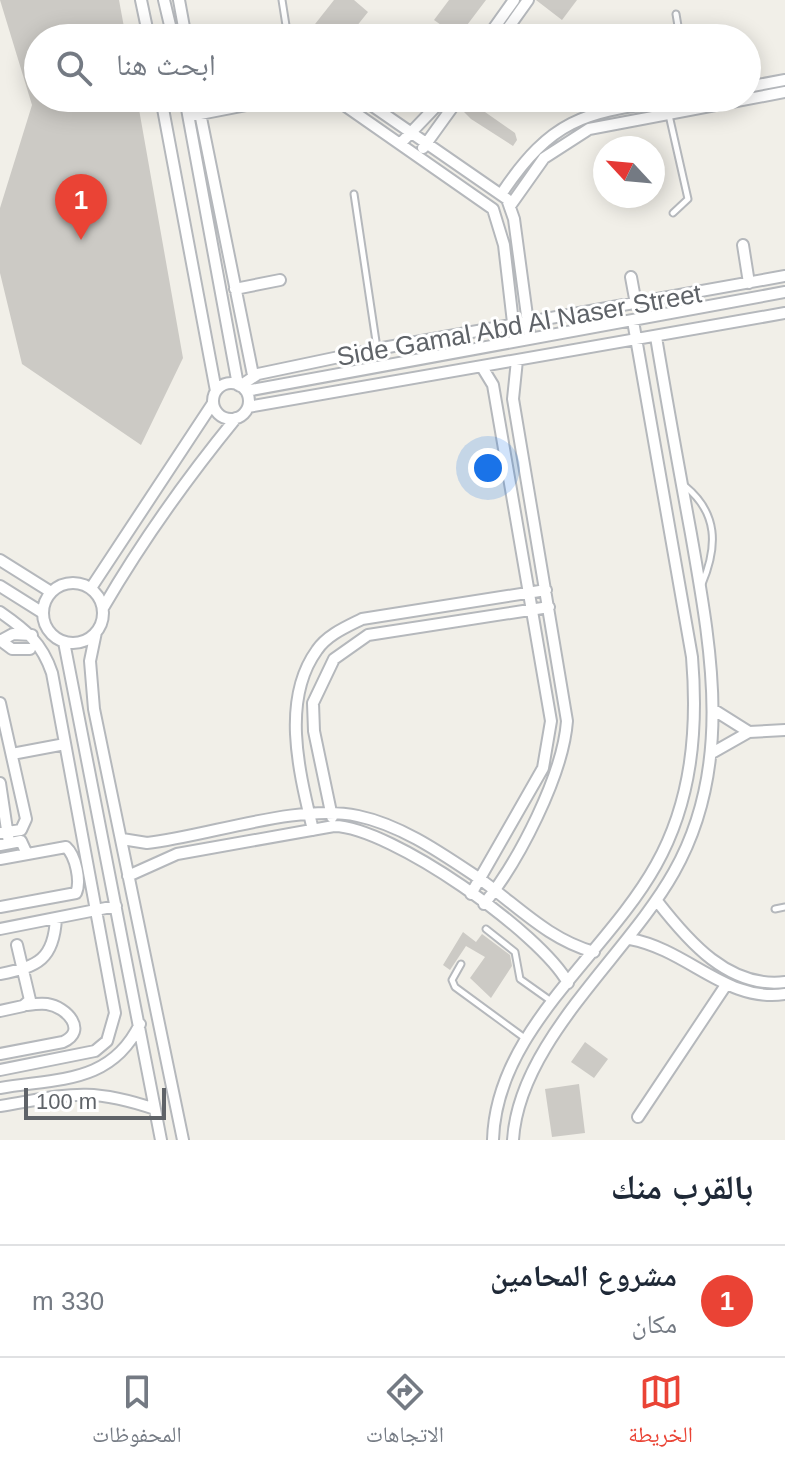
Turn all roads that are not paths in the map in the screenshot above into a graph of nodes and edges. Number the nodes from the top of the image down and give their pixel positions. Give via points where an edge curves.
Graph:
1 (141, 0) edge
2 (164, 0) edge
3 (179, 0) edge
4 (282, 0) edge
5 (514, 0) edge
6 (528, 0) edge
7 (676, 14) dead end
8 (146, 24) edge
9 (170, 24) edge
10 (183, 24) edge
11 (286, 24) edge
12 (497, 24) edge
13 (511, 24) edge
14 (678, 24) edge
15 (785, 80) edge
16 (761, 84) edge
17 (785, 92) edge
18 (761, 95) edge
19 (164, 112) edge
20 (195, 112) edge
21 (210, 112) edge
22 (354, 112) edge
23 (380, 112) edge
24 (431, 112) edge
25 (449, 112) edge
26 (612, 112) edge
27 (668, 112) joint
28 (195, 115) junction
29 (411, 134) junction
30 (400, 144) junction
31 (426, 144) junction
32 (418, 156) junction
33 (204, 162) junction
34 (176, 168) junction
35 (502, 193) junction
36 (354, 194) dead end
37 (510, 206) junction
38 (673, 213) dead end
39 (743, 245) dead end
40 (785, 276) edge
41 (631, 277) dead end
42 (280, 280) dead end
43 (747, 284) junction
44 (235, 289) junction
45 (785, 292) edge
46 (747, 300) junction
47 (636, 304) junction
48 (785, 313) edge
49 (633, 321) junction
50 (528, 322) junction
51 (514, 324) junction
52 (656, 337) junction
53 (530, 338) junction
54 (515, 340) junction
55 (636, 341) junction
56 (377, 349) junction
57 (517, 360) junction
58 (482, 367) junction
59 (253, 375) junction
60 (241, 387) junction
61 (216, 391) junction
62 (213, 403) junction
63 (248, 407) junction
64 (236, 418) junction
65 (682, 484) junction
66 (0, 560) edge
67 (0, 586) edge
68 (91, 588) junction
69 (700, 589) junction
70 (546, 590) junction
71 (51, 592) junction
72 (528, 593) junction
73 (549, 607) junction
74 (103, 608) junction
75 (532, 608) junction
76 (0, 612) edge
77 (705, 612) junction
78 (43, 613) junction
79 (686, 615) junction
80 (96, 632) junction
81 (32, 635) junction
82 (0, 640) edge
83 (64, 642) junction
84 (30, 649) dead end
85 (0, 702) edge
86 (714, 710) junction
87 (785, 730) edge
88 (749, 732) junction
89 (3, 734) edge
90 (65, 744) junction
91 (712, 753) junction
92 (12, 754) junction
93 (0, 783) edge
94 (330, 813) junction
95 (309, 814) junction
96 (334, 826) junction
97 (313, 830) junction
98 (4, 838) edge
99 (122, 839) junction
100 (27, 854) junction
101 (0, 859) edge
102 (128, 876) junction
103 (481, 880) junction
104 (495, 890) junction
105 (471, 894) junction
106 (657, 901) junction
107 (484, 904) junction
108 (116, 906) junction
109 (0, 907) edge
110 (785, 907) edge
111 (775, 909) dead end
112 (97, 910) junction
113 (56, 918) junction
114 (0, 929) edge
115 (486, 929) dead end
116 (630, 939) junction
117 (17, 945) dead end
118 (594, 952) junction
119 (461, 964) dead end
120 (23, 970) junction
121 (0, 974) edge
122 (785, 982) edge
123 (568, 983) junction
124 (726, 985) junction
125 (785, 994) edge
126 (554, 1002) junction
127 (27, 1005) junction
128 (0, 1011) edge
129 (140, 1024) junction
130 (528, 1040) junction
131 (0, 1054) edge
132 (0, 1070) edge
133 (0, 1088) edge
134 (0, 1106) edge
135 (155, 1109) junction
136 (638, 1117) dead end
137 (514, 1139) edge
138 (161, 1140) edge
139 (183, 1140) edge
140 (493, 1140) edge

1 - 8 street
2 - 9 street
3 - 10 street
4 - 11 lane
5 - 12 street
6 - 13 street
7 - 14 lane
15 - 16 street
17 - 18 street
19 - 34 street
20 - 28 street
21 - 28 street
22 - 30 street
23 - 29 street
24 - 29 street
25 - 31 street
26 - 35 street via 582,118 533,150
27 - 37 street via 573,136 544,158
27 - 38 lane via 688,199
28 - 33 street
29 - 30 street
29 - 31 street
30 - 32 street
31 - 32 street
31 - 35 street
32 - 51 street via 493,209 504,245
33 - 34 street
33 - 44 street
33 - 60 street
34 - 61 street
35 - 37 street
36 - 56 lane
37 - 50 street
39 - 43 street
40 - 43 street, Side Gamal Abd Al Naser Street
41 - 47 street
42 - 44 street
43 - 46 street
43 - 47 street, Side Gamal Abd Al Naser Street
44 - 59 street
45 - 46 street
46 - 49 street
47 - 50 street, Side Gamal Abd Al Naser Street
48 - 52 street
49 - 53 street
49 - 55 street
50 - 51 street, Side Gamal Abd Al Naser Street
50 - 53 street
51 - 54 street
51 - 56 street, Side Gamal Abd Al Naser Street
52 - 55 street
52 - 65 street
53 - 54 street
54 - 60 street
55 - 57 street
55 - 79 street
56 - 59 street, Side Gamal Abd Al Naser Street
57 - 58 street
57 - 70 street via 513,399
58 - 63 street
58 - 72 street via 493,385
59 - 60 street, Side Gamal Abd Al Naser Street
60 - 61 street via 226,384
60 - 63 street
61 - 62 street
62 - 64 street via 224,418
62 - 68 street
63 - 64 street
64 - 74 street via 134,555
65 - 69 street
65 - 69 lane via 708,511 713,553
66 - 71 street
67 - 78 street
68 - 71 street via 74,582
68 - 74 street
69 - 77 street
70 - 72 street
70 - 73 street
71 - 78 street
72 - 75 street
72 - 95 street via 362,619 317,649 300,688 296,727
73 - 75 street
73 - 104 street via 567,721 565,748
74 - 80 street
75 - 94 street via 368,635 334,659 313,703
75 - 103 street via 550,710 549,745 533,790
76 - 81 street
77 - 79 street
77 - 86 street
78 - 83 street via 49,631
79 - 118 street via 695,688 688,781 677,822 657,863
80 - 83 street via 82,642
80 - 99 street via 91,685
81 - 82 street
81 - 90 street via 52,673
82 - 84 street via 12,649
83 - 108 street
85 - 89 street
86 - 88 street
86 - 91 street
87 - 88 street
88 - 91 street
89 - 92 street
90 - 92 street
90 - 112 street
91 - 106 street via 695,829
92 - 98 street via 26,819 21,830
93 - 98 street
94 - 95 street
94 - 96 street
94 - 103 street via 394,828
95 - 97 street
95 - 99 street via 155,842
96 - 97 street
96 - 105 street via 377,835
97 - 102 street via 177,854
98 - 100 street via 25,842
99 - 102 street
100 - 101 street
100 - 109 street via 70,849 78,891
102 - 139 street
103 - 104 street
103 - 105 street
104 - 107 street
104 - 118 street via 551,935
105 - 107 street
106 - 116 street
106 - 122 street via 692,942 733,973 759,982
107 - 123 street via 544,949
108 - 112 street
108 - 129 street
110 - 111 lane
112 - 113 street
112 - 132 street via 115,1013 107,1041 81,1056
113 - 114 street
113 - 120 street via 48,954
115 - 126 lane via 515,952 520,979
116 - 124 street via 680,955
116 - 137 street via 540,1059 521,1100
117 - 120 street
118 - 123 street
119 - 130 lane via 452,980 455,987
120 - 121 street
120 - 127 street
123 - 126 street
124 - 125 street via 757,995
124 - 136 street
126 - 130 street
127 - 128 street
127 - 131 street via 49,1004 63,1011 76,1031 63,1042
129 - 133 street via 118,1059 102,1068
129 - 135 street
130 - 140 street via 502,1087
134 - 135 street via 87,1092
135 - 138 street

